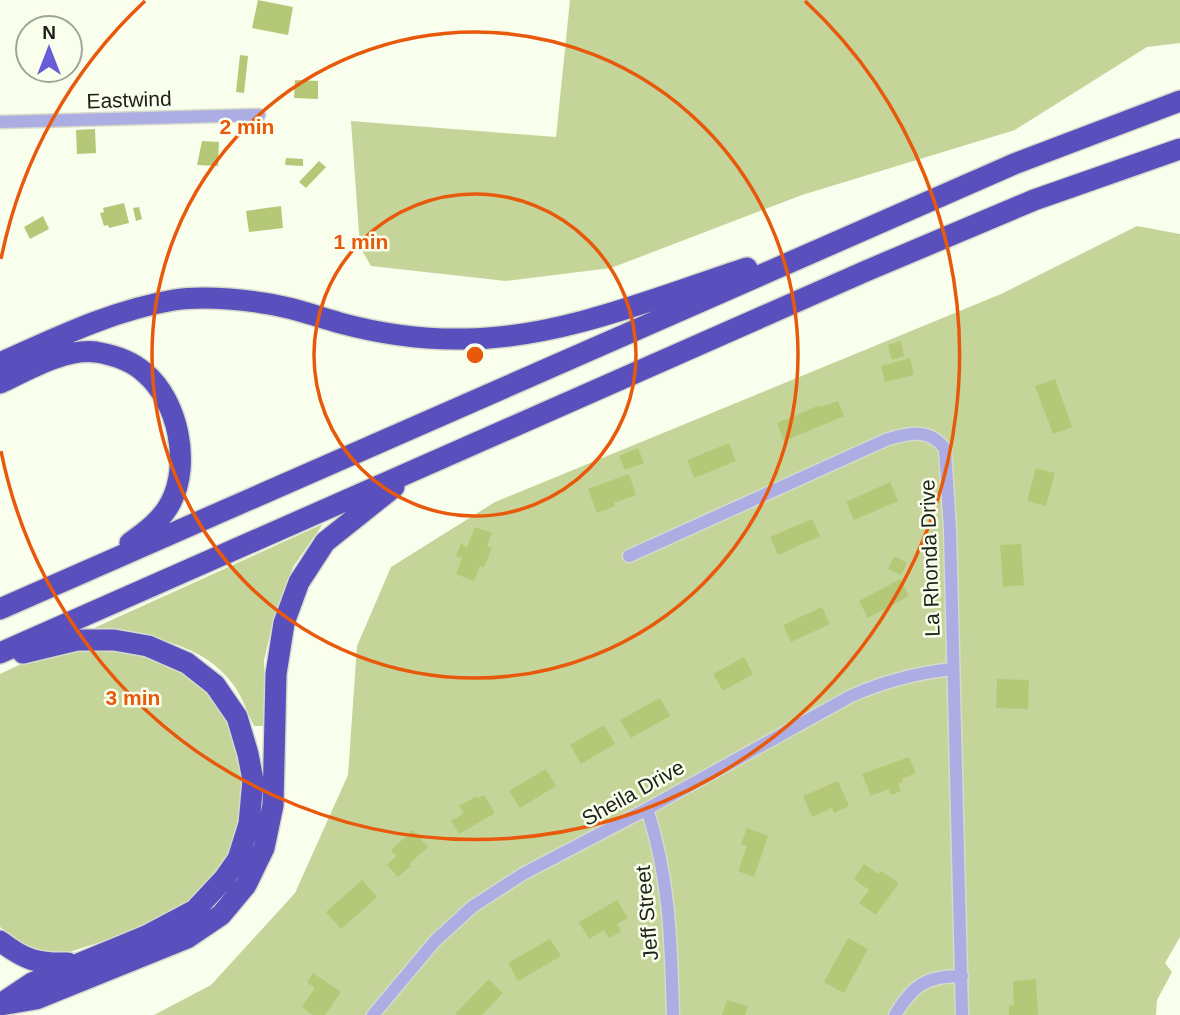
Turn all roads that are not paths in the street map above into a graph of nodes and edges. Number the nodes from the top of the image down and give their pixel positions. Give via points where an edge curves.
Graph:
1 (1180, 101) edge
2 (259, 115) dead end
3 (0, 122) edge
4 (1180, 149) edge
5 (859, 232) junction
6 (0, 363) edge
7 (0, 383) edge
8 (421, 466) junction
9 (629, 556) dead end
10 (103, 564) junction
11 (0, 609) edge
12 (0, 655) edge
13 (952, 669) junction
14 (647, 809) junction
15 (0, 941) edge
16 (85, 971) junction
17 (962, 976) junction
18 (0, 1005) edge
19 (39, 1015) edge
20 (373, 1015) edge
21 (673, 1015) edge
22 (895, 1015) edge
23 (962, 1015) edge

1 - 5 highway via 1014,164
2 - 3 street, Eastwind
4 - 8 highway via 1034,200
5 - 6 highway via 536,333 466,339 401,336 284,307 232,299 176,299 125,311
5 - 10 highway
7 - 10 highway via 70,354 94,352 123,359 145,373 163,393 180,447 179,475 171,502 152,527
8 - 12 highway
8 - 16 highway via 325,542 299,582 284,623 276,674 273,805 264,848 246,885 221,915 187,938
9 - 13 street, La Rhonda Drive via 881,442 924,433 937,438 945,449
10 - 11 highway
12 - 16 highway via 77,640 148,646 187,663 215,685 237,717 248,754 253,780 249,824 238,859 225,879 195,910
13 - 14 street, Sheila Drive via 882,682 851,696
13 - 17 street, La Rhonda Drive
14 - 20 street, Sheila Drive via 523,874 472,907 435,941
14 - 21 street, Jeff Street via 664,872
15 - 16 highway via 17,954 44,964
16 - 18 highway via 36,999
16 - 19 highway
17 - 22 street via 940,976 919,985
17 - 23 street, La Rhonda Drive

